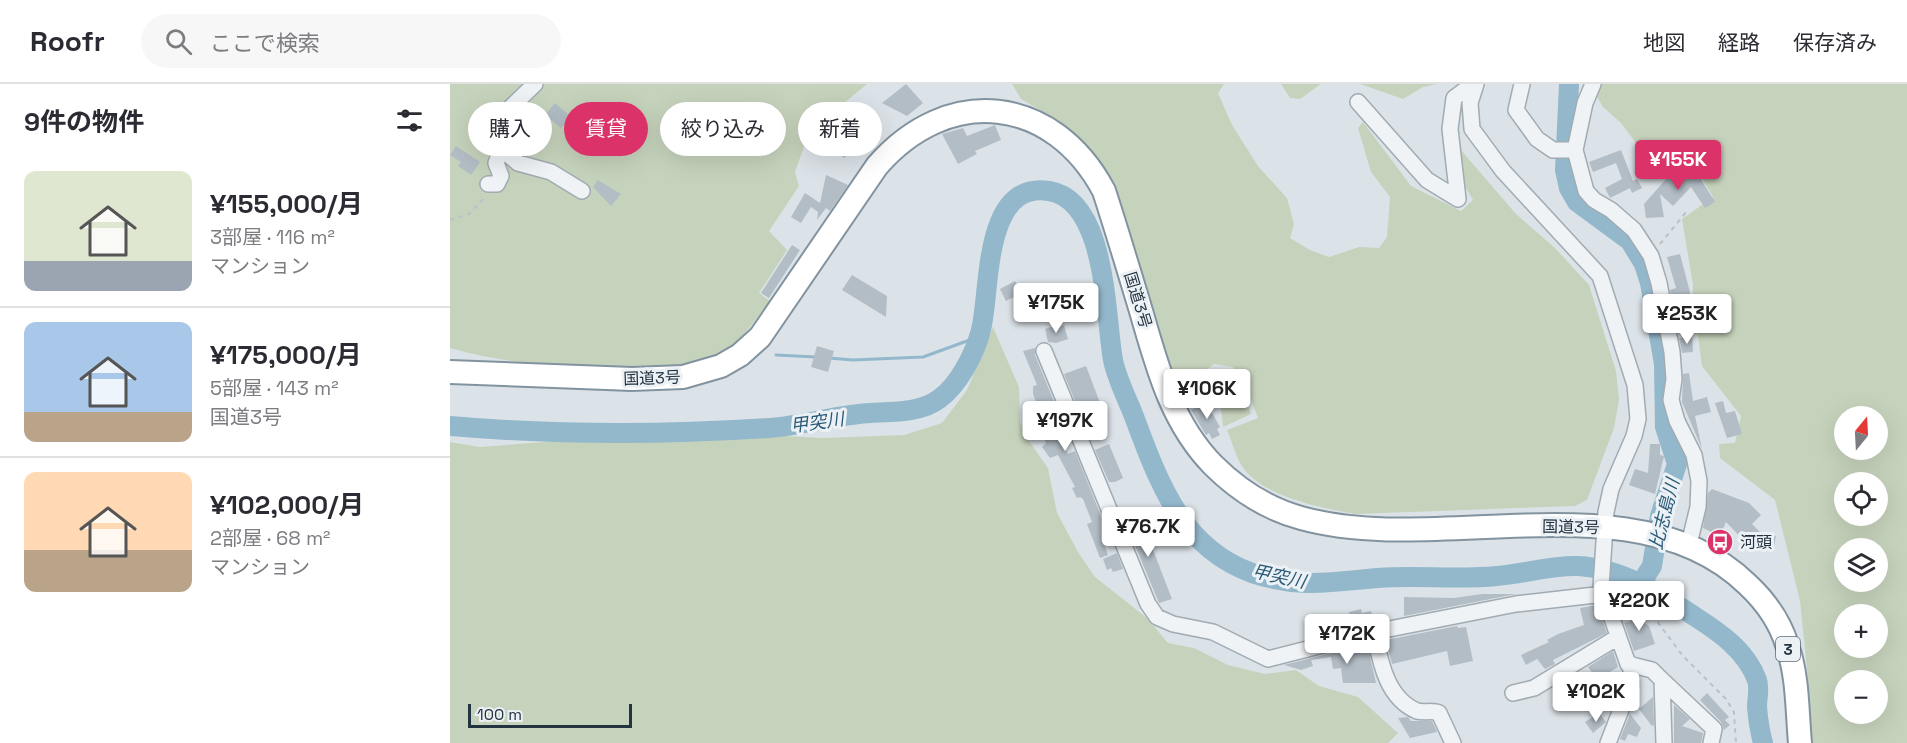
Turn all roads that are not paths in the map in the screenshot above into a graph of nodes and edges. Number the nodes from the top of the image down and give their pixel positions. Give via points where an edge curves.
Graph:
1 (536, 84) edge
2 (1474, 84) edge
3 (1522, 84) edge
4 (1593, 84) edge
5 (517, 102) edge
6 (1358, 102) dead end
7 (1575, 150) junction
8 (499, 156) edge
9 (510, 156) edge
10 (492, 184) road end
11 (582, 191) dead end
12 (1044, 351) dead end
13 (450, 372) edge
14 (1606, 535) junction
15 (1689, 544) junction
16 (1602, 590) junction
17 (1374, 632) junction
18 (1618, 637) junction
19 (1631, 664) junction
20 (1662, 680) junction
21 (1513, 693) dead end
22 (1452, 743) edge
23 (1608, 743) edge
24 (1664, 743) edge
25 (1711, 743) edge
26 (1800, 743) edge

1 - 5 street
2 - 6 street via 1454,99 1450,129 1458,199 1428,180
2 - 14 street via 1470,103 1472,129 1503,171 1600,276 1635,385 1638,419 1611,489
3 - 7 street via 1517,114 1553,150
4 - 7 street
7 - 15 street via 1586,191 1634,230 1651,256 1662,293 1672,352 1671,400 1694,455 1699,481 1698,507
8 - 10 street via 496,163 501,176
9 - 11 street via 518,163 551,172
12 - 17 street via 1148,604 1157,617 1213,632 1268,659
13 - 14 highway, 国道3号 / 3 via 662,379 702,374 721,366 760,337 893,148 911,132 950,114 1004,112 1049,128 1068,141 1091,166 1104,191 1172,406 1211,464 1258,500 1302,518 1360,528 1582,525
14 - 15 highway, 国道3号 / 3 via 1644,532
14 - 16 street
15 - 26 highway, 国道3号 / 3 via 1735,571 1777,621 1793,667
16 - 17 street
16 - 18 street
17 - 22 street via 1386,681 1419,712 1440,713
18 - 19 street
18 - 21 street via 1534,688
19 - 20 street via 1652,670
19 - 23 street via 1631,684
20 - 24 street
20 - 25 street via 1714,729

